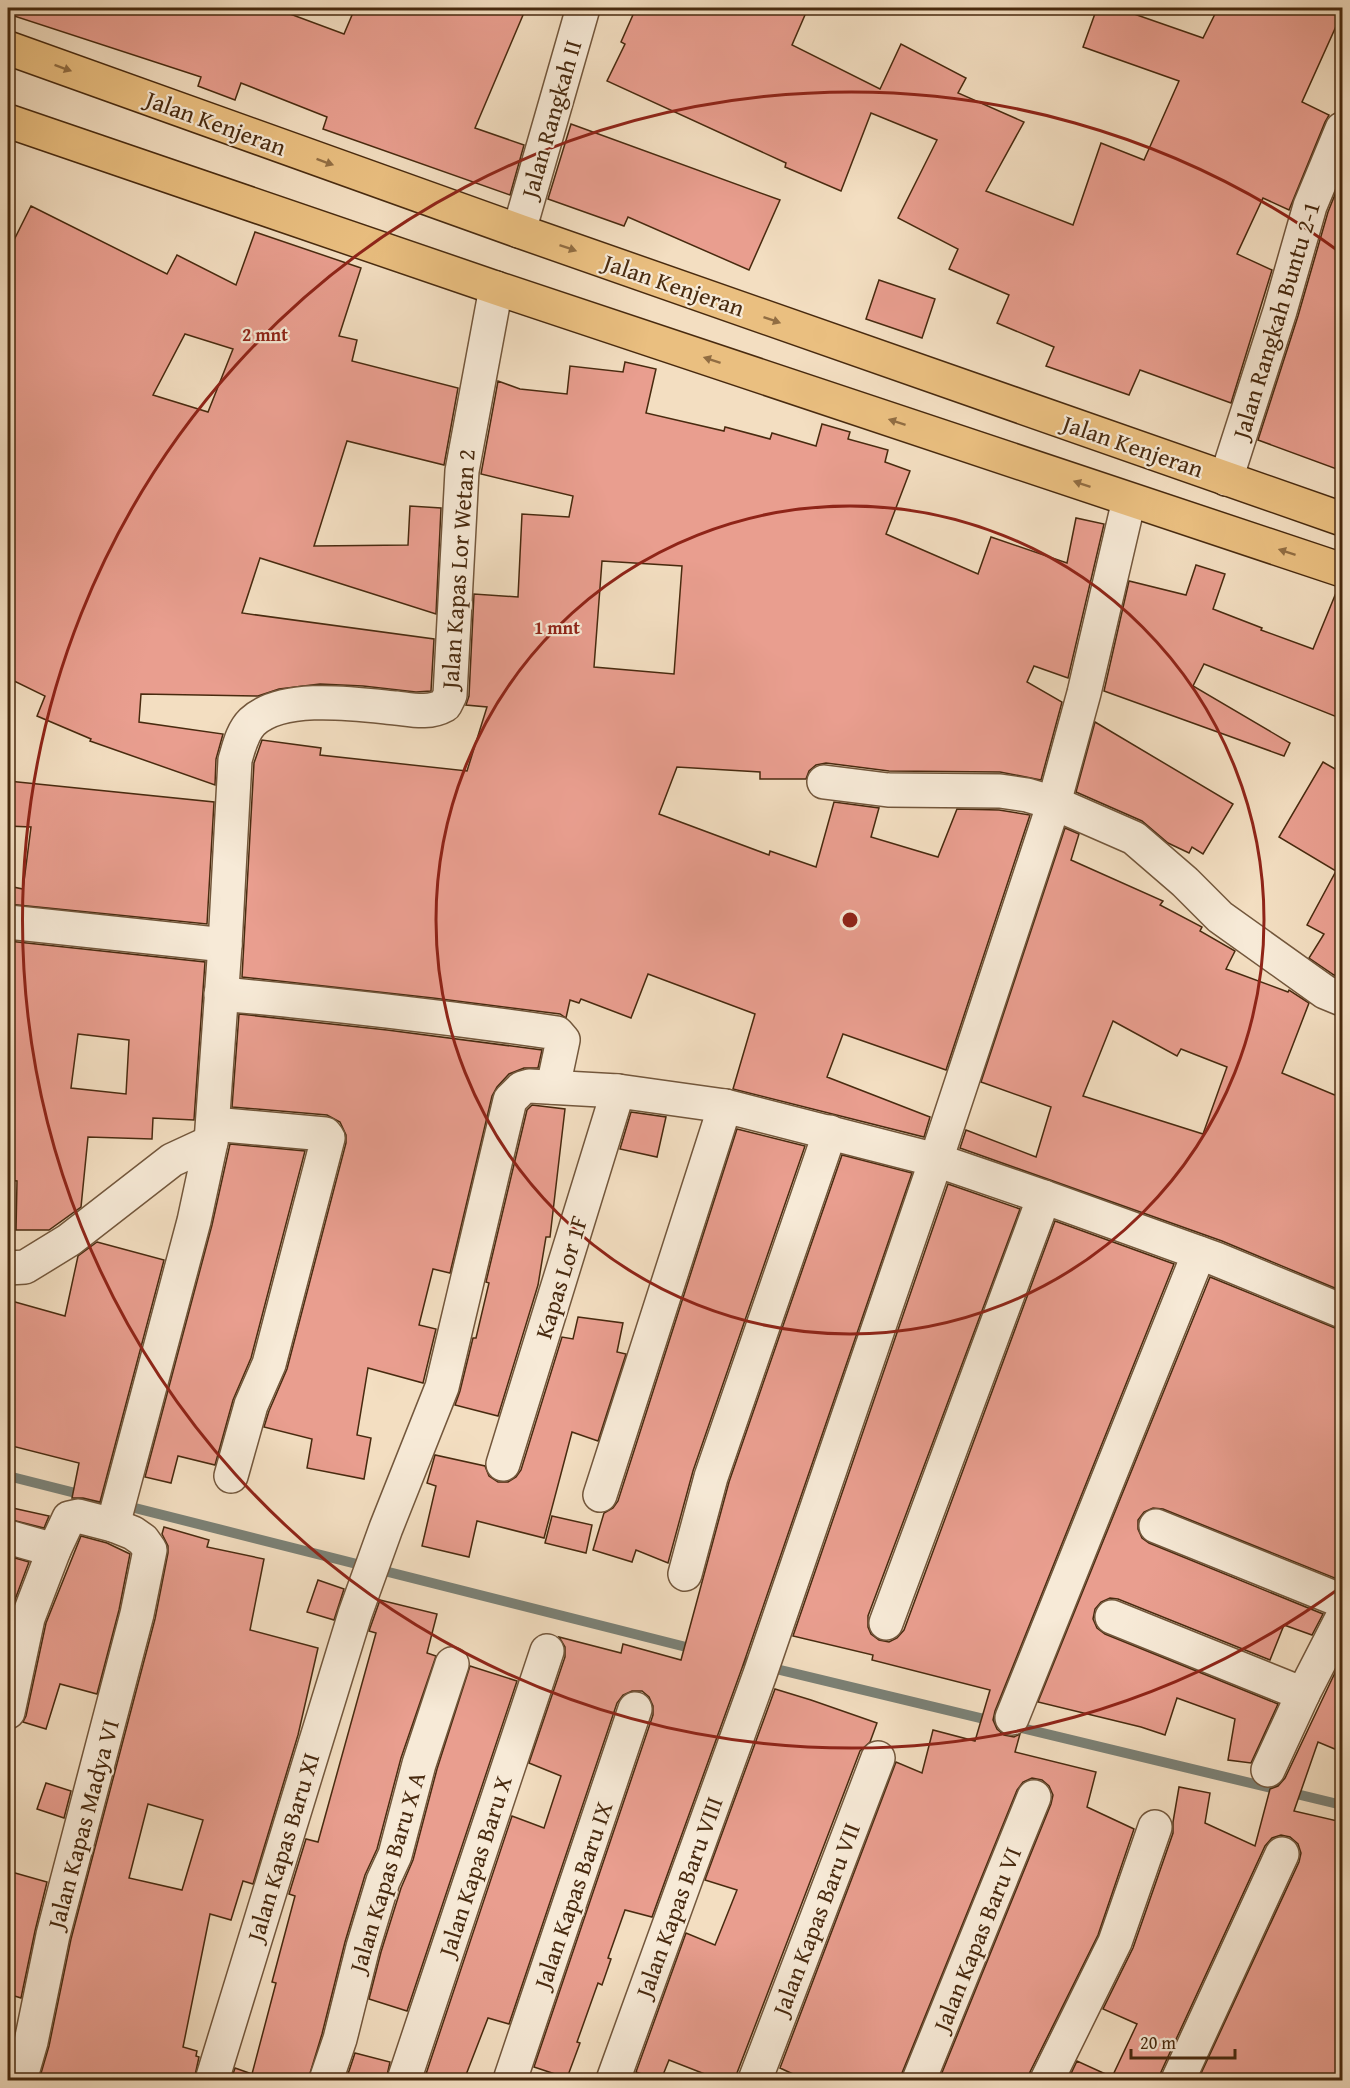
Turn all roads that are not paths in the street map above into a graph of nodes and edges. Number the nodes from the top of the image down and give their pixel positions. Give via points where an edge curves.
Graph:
1 (583, 8) edge
2 (8, 48) edge
3 (8, 121) edge
4 (1342, 129) edge
5 (519, 231) junction
6 (496, 288) junction
7 (1226, 479) junction
8 (1129, 500) junction
9 (1342, 519) edge
10 (1342, 570) edge
11 (824, 782) dead end
12 (1054, 804) junction
13 (8, 922) edge
14 (225, 945) junction
15 (221, 994) junction
16 (1342, 999) edge
17 (553, 1087) junction
18 (618, 1091) junction
19 (725, 1106) junction
20 (830, 1132) junction
21 (212, 1133) junction
22 (936, 1160) junction
23 (1044, 1197) junction
24 (1199, 1253) junction
25 (8, 1268) edge
26 (1342, 1311) edge
27 (503, 1464) dead end
28 (231, 1476) dead end
29 (600, 1495) dead end
30 (115, 1514) junction
31 (1156, 1526) dead end
32 (8, 1537) edge
33 (54, 1550) junction
34 (685, 1574) dead end
35 (1342, 1601) edge
36 (1112, 1617) dead end
37 (1342, 1618) edge
38 (886, 1623) dead end
39 (547, 1651) dead end
40 (452, 1664) dead end
41 (1303, 1694) junction
42 (10, 1697) edge
43 (635, 1709) dead end
44 (1012, 1718) dead end
45 (878, 1758) dead end
46 (1268, 1770) dead end
47 (1034, 1797) dead end
48 (1155, 1827) dead end
49 (1282, 1854) dead end
50 (20, 2080) edge
51 (212, 2080) edge
52 (326, 2080) edge
53 (404, 2080) edge
54 (510, 2080) edge
55 (614, 2080) edge
56 (755, 2080) edge
57 (919, 2080) edge
58 (1047, 2080) edge
59 (1178, 2080) edge

1 - 5 street, Jalan Rangkah II
2 -> 5 highway, Jalan Kenjeran
3 - 6 highway
4 - 7 street, Jalan Rangkah Buntu 2-1 via 1310,206
5 -> 7 highway, Jalan Kenjeran
8 -> 6 highway
6 - 14 street, Jalan Kapas Lor Wetan 2 via 462,471 450,695 445,705 429,711 365,705 283,705 250,724 235,760
7 - 9 highway, Jalan Kenjeran
10 -> 8 highway
8 - 12 street, Jalan Kapas Baru VIII
11 - 12 street via 888,790 1000,791
12 - 16 street via 1134,838 1220,917 1324,992
12 - 22 street, Jalan Kapas Baru VIII
13 - 14 street
14 - 15 street
15 - 17 street via 559,1034 563,1040
15 - 21 street
17 - 18 street, Jalan Kapas Baru XI
17 - 51 street, Jalan Kapas Baru XI via 522,1088 510,1100 442,1387 355,1614
18 - 19 street, Jalan Kapas Baru XI
18 - 27 street, Kapas Lor 1F
19 - 20 street, Jalan Kapas Baru XI
19 - 29 street
20 - 22 street, Jalan Kapas Baru XI
20 - 34 street via 711,1477
21 - 25 street via 69,1240 25,1267
21 - 28 street via 325,1134 328,1138 269,1364 251,1405
21 - 30 street via 194,1221
22 - 23 street, Jalan Kapas Baru XI
22 - 55 street, Jalan Kapas Baru VIII via 763,1664
23 - 24 street, Jalan Kapas Baru XI
23 - 38 street
24 - 26 street, Jalan Kapas Baru XI
24 - 44 street
30 - 33 street via 69,1518
30 - 50 street, Jalan Kapas Madya VI via 150,1550
31 - 35 street
32 - 33 street
33 - 42 street via 28,1618
36 - 41 street
37 - 41 street
39 - 53 street, Jalan Kapas Baru X
40 - 52 street, Jalan Kapas Baru X A via 419,1764 398,1846 363,1947
41 - 46 street
43 - 54 street, Jalan Kapas Baru IX
45 - 56 street, Jalan Kapas Baru VII
47 - 57 street, Jalan Kapas Baru VI
48 - 58 street via 1114,1942
49 - 59 street

